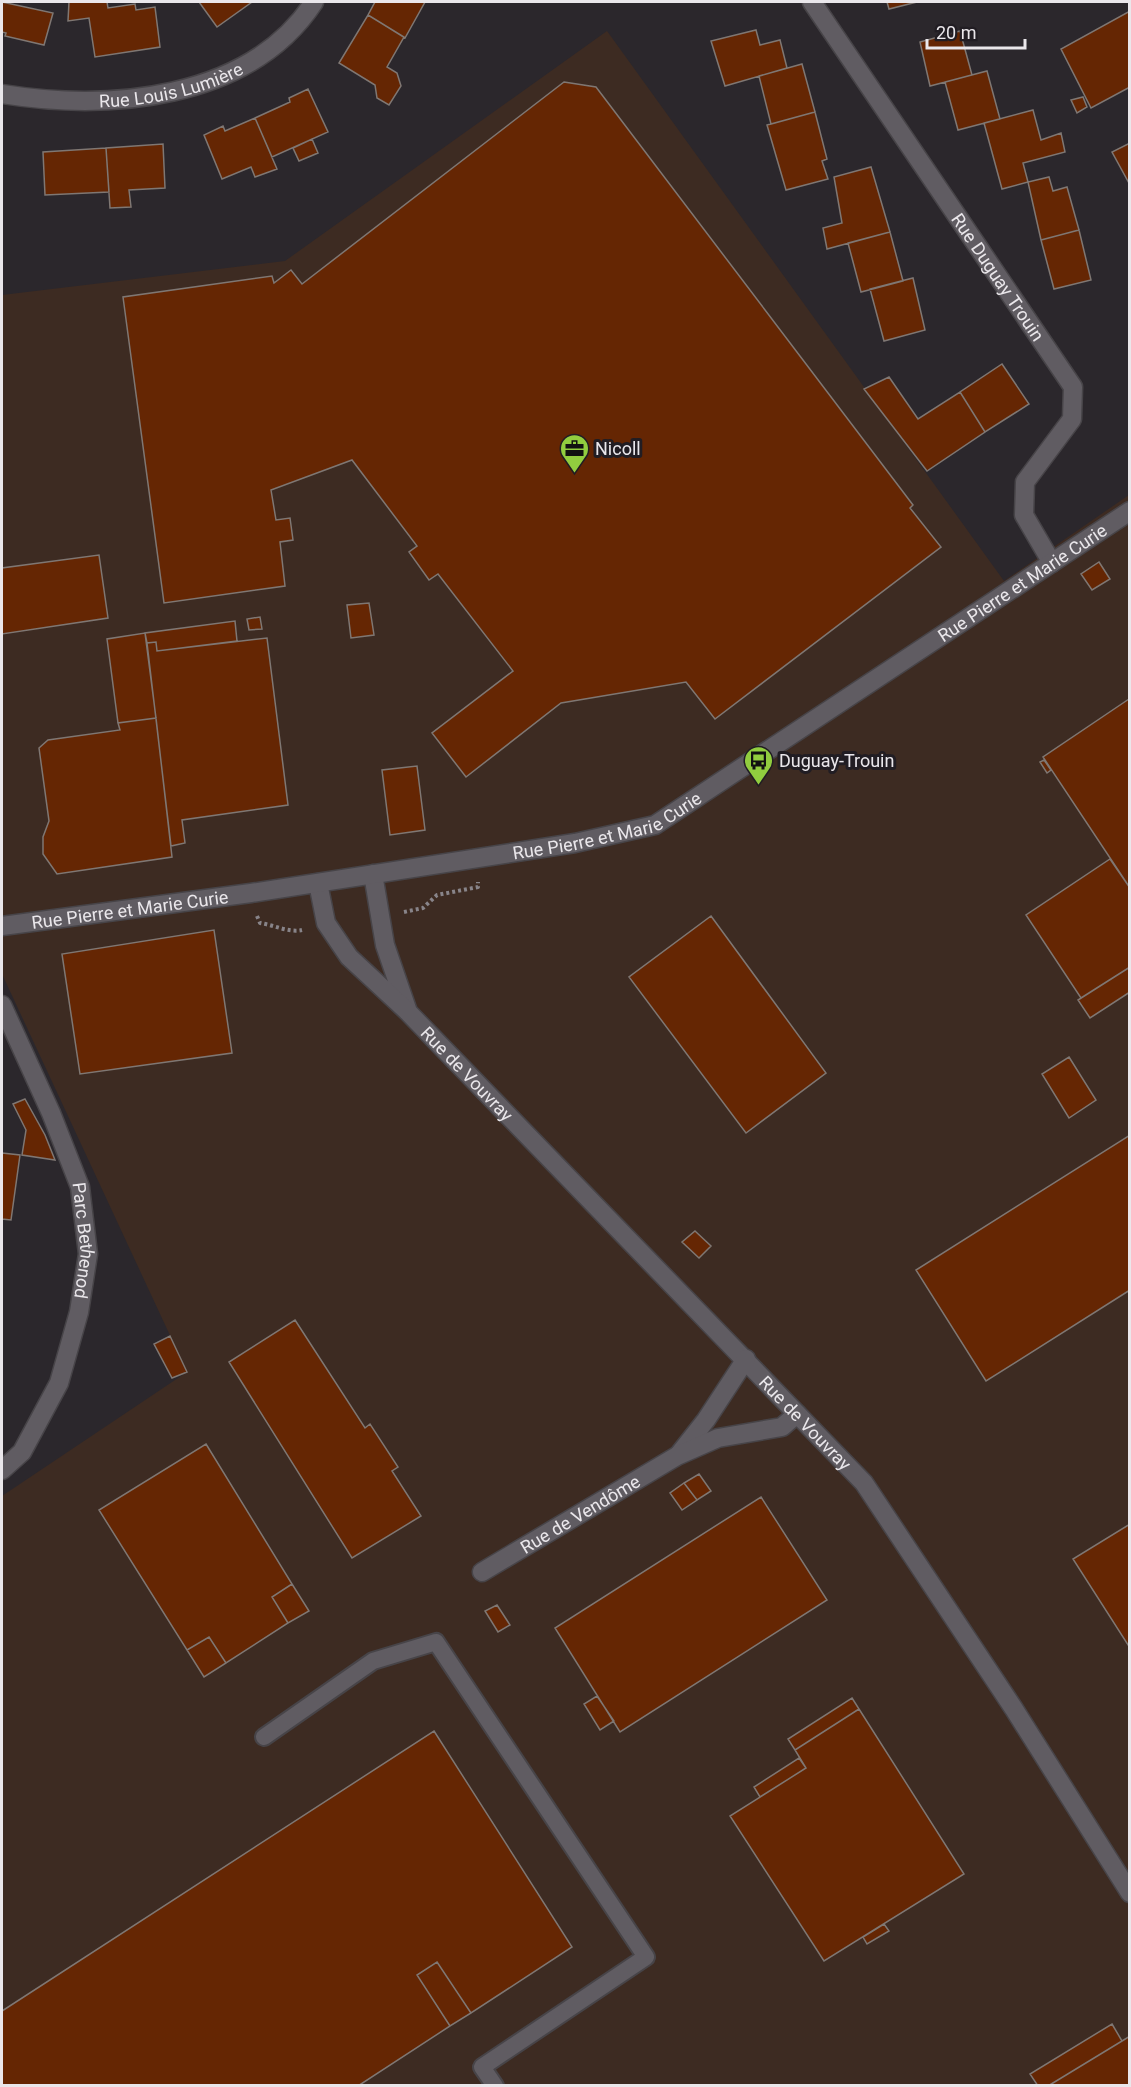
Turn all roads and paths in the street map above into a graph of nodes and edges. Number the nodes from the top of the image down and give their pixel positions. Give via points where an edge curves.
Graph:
1 (314, 2) edge
2 (812, 2) edge
3 (2, 94) edge
4 (1130, 511) edge
5 (1052, 563) junction
6 (373, 874) junction
7 (318, 883) junction
8 (2, 926) edge
9 (2, 1005) edge
10 (407, 1011) junction
11 (746, 1359) junction
12 (797, 1414) junction
13 (677, 1456) junction
14 (2, 1470) edge
15 (482, 1572) dead end
16 (264, 1737) dead end
17 (1130, 1893) edge
18 (495, 2085) edge

1 - 3 street, Rue Louis Lumière via 304,18 270,47 232,71 190,89 100,101 42,100
2 - 5 street, Rue Duguay Trouin via 1073,387 1072,419 1025,482 1024,515
4 - 5 street, Rue Pierre et Marie Curie
5 - 6 street, Rue Pierre et Marie Curie via 655,825 575,843
6 - 7 street, Rue Pierre et Marie Curie
6 - 10 street, Rue de Vouvray via 385,945
7 - 8 street, Rue Pierre et Marie Curie
7 - 10 street, Rue de Vouvray via 326,923 349,957
9 - 14 street, Parc Bethenod via 80,1187 88,1254 79,1312 59,1383 22,1452
10 - 11 street, Rue de Vouvray
11 - 12 street, Rue de Vouvray
11 - 13 street, Rue de Vendôme
12 - 13 street, Rue de Vendôme via 782,1427 718,1438
12 - 17 street, Rue de Vouvray via 864,1483
13 - 15 street, Rue de Vendôme
16 - 18 lane via 373,1661 436,1642 639,1947 645,1957 482,2067

